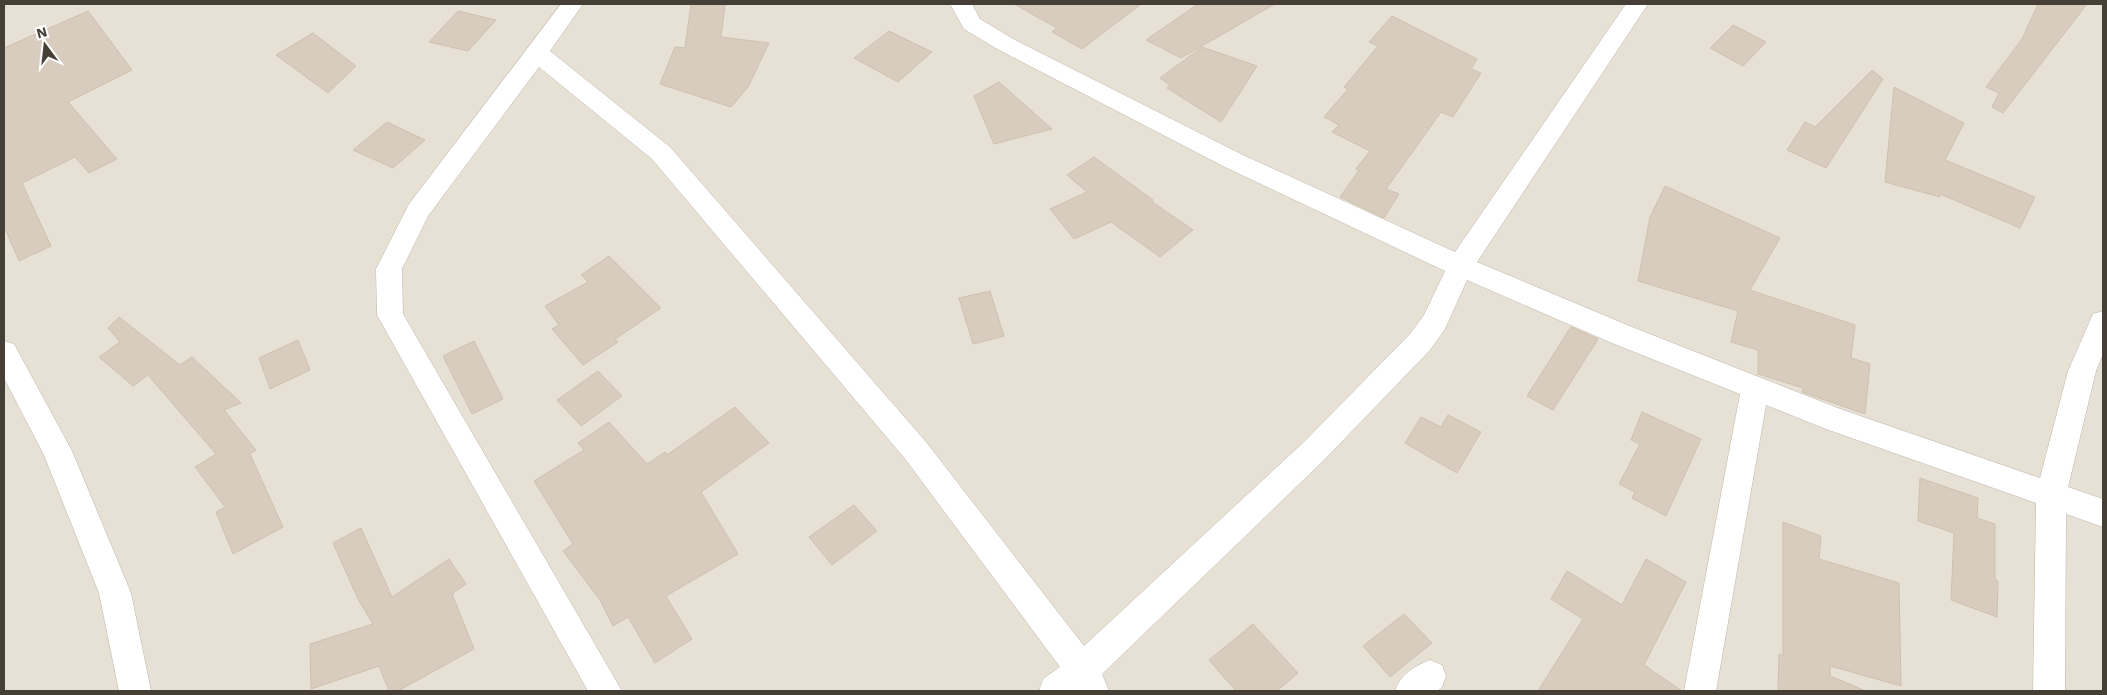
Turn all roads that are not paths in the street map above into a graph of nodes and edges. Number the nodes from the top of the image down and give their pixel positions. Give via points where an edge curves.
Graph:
1 (572, 4) edge
2 (960, 4) edge
3 (1637, 4) edge
4 (538, 53) junction
5 (1460, 266) junction
6 (2103, 322) edge
7 (4, 352) edge
8 (1755, 387) junction
9 (2051, 494) junction
10 (2103, 513) edge
11 (1087, 680) edge
12 (135, 691) edge
13 (606, 691) edge
14 (1055, 691) edge
15 (1700, 691) edge
16 (2049, 691) edge

1 - 4 street
2 - 5 street via 972,24 1007,45 1234,160
3 - 5 street
4 - 11 street via 661,153 916,451
4 - 13 street via 418,211 389,269 390,315
5 - 8 street
5 - 11 street via 1436,321 1420,342
6 - 9 street via 2082,371
7 - 12 street via 57,452 115,593
8 - 9 street via 1836,420
8 - 15 street
9 - 10 street
9 - 16 street
11 - 14 street

